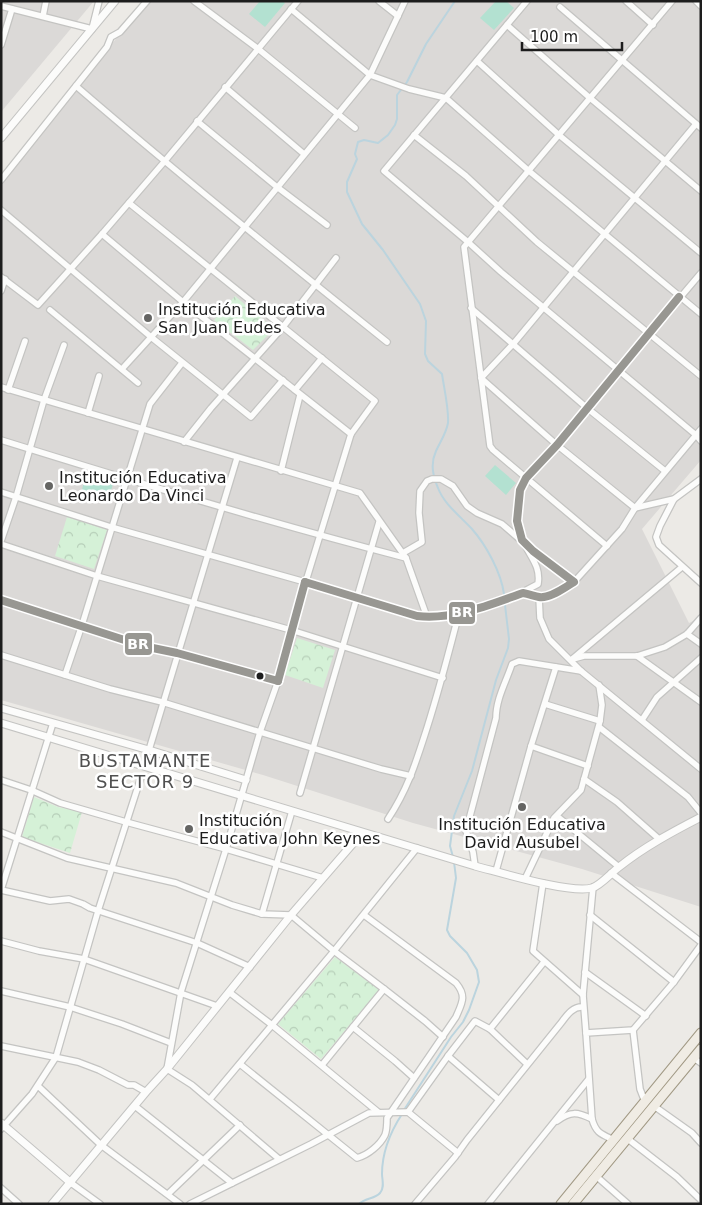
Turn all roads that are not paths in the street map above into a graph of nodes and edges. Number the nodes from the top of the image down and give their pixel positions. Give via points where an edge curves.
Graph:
1 (46, 1) edge
2 (99, 1) edge
3 (115, 1) edge
4 (147, 1) edge
5 (194, 1) edge
6 (298, 1) edge
7 (379, 1) edge
8 (405, 1) edge
9 (527, 1) edge
10 (626, 1) edge
11 (672, 1) edge
12 (696, 1) edge
13 (1, 6) edge
14 (701, 6) edge
15 (560, 7) dead end
16 (12, 8) junction
17 (291, 9) junction
18 (43, 16) junction
19 (398, 16) junction
20 (507, 25) junction
21 (653, 25) junction
22 (92, 29) junction
23 (1, 46) edge
24 (257, 48) junction
25 (477, 60) junction
26 (622, 60) junction
27 (370, 75) junction
28 (76, 86) junction
29 (225, 88) junction
30 (446, 98) junction
31 (590, 98) junction
32 (339, 114) junction
33 (197, 121) junction
34 (698, 126) edge
35 (355, 128) dead end
36 (414, 135) junction
37 (560, 135) junction
38 (1, 138) edge
39 (304, 154) junction
40 (665, 161) junction
41 (164, 162) junction
42 (528, 171) junction
43 (1, 180) edge
44 (277, 187) junction
45 (701, 191) edge
46 (635, 198) junction
47 (128, 203) junction
48 (499, 205) junction
49 (1, 210) edge
50 (327, 224) dead end
51 (244, 228) junction
52 (102, 234) junction
53 (604, 234) junction
54 (468, 242) junction
55 (701, 253) edge
56 (336, 258) dead end
57 (70, 268) junction
58 (210, 268) junction
59 (573, 271) junction
60 (701, 273) edge
61 (3, 278) edge
62 (316, 285) junction
63 (1, 291) edge
64 (680, 297) junction
65 (183, 302) junction
66 (471, 308) junction
67 (542, 308) junction
68 (50, 310) dead end
69 (701, 314) edge
70 (283, 327) junction
71 (649, 334) junction
72 (150, 337) junction
73 (25, 341) dead end
74 (388, 342) dead end
75 (514, 343) junction
76 (64, 345) dead end
77 (322, 358) junction
78 (254, 359) junction
79 (182, 362) junction
80 (122, 369) junction
81 (618, 371) junction
82 (99, 376) dead end
83 (701, 376) edge
84 (481, 378) junction
85 (284, 380) junction
86 (138, 383) dead end
87 (1, 387) edge
88 (8, 390) junction
89 (295, 390) junction
90 (222, 395) junction
91 (300, 395) junction
92 (44, 400) junction
93 (587, 408) junction
94 (88, 413) junction
95 (141, 429) junction
96 (701, 429) edge
97 (351, 434) junction
98 (696, 435) junction
99 (1, 440) edge
100 (701, 441) edge
101 (184, 442) junction
102 (557, 444) junction
103 (29, 449) junction
104 (237, 458) junction
105 (281, 471) junction
106 (665, 471) junction
107 (526, 478) junction
108 (701, 479) edge
109 (127, 480) junction
110 (334, 487) junction
111 (1, 492) edge
112 (16, 497) junction
113 (674, 498) junction
114 (222, 506) junction
115 (635, 508) junction
116 (379, 522) junction
117 (112, 527) junction
118 (320, 535) junction
119 (522, 540) junction
120 (1, 542) edge
121 (607, 546) junction
122 (371, 549) junction
123 (208, 554) junction
124 (404, 556) junction
125 (682, 567) junction
126 (97, 576) junction
127 (305, 582) junction
128 (574, 582) junction
129 (701, 583) edge
130 (522, 594) junction
131 (539, 598) junction
132 (357, 599) junction
133 (1, 600) edge
134 (192, 602) junction
135 (459, 613) junction
136 (426, 617) junction
137 (701, 618) edge
138 (82, 625) junction
139 (291, 630) junction
140 (687, 634) junction
141 (701, 644) edge
142 (343, 647) junction
143 (177, 654) junction
144 (1, 655) edge
145 (637, 656) junction
146 (701, 658) edge
147 (571, 660) junction
148 (556, 667) junction
149 (581, 671) junction
150 (66, 675) junction
151 (443, 678) junction
152 (278, 682) junction
153 (674, 682) junction
154 (599, 685) junction
155 (162, 702) junction
156 (701, 702) edge
157 (545, 704) junction
158 (1, 708) edge
159 (642, 720) junction
160 (1, 723) edge
161 (53, 723) junction
162 (600, 724) junction
163 (260, 732) junction
164 (49, 738) junction
165 (531, 746) junction
166 (312, 748) junction
167 (149, 750) junction
168 (588, 766) junction
169 (701, 769) edge
170 (411, 776) junction
171 (141, 777) dead end
172 (584, 779) junction
173 (1, 780) edge
174 (246, 780) junction
175 (31, 790) junction
176 (300, 793) dead end
177 (242, 796) junction
178 (292, 811) junction
179 (701, 813) edge
180 (557, 816) junction
181 (701, 817) edge
182 (388, 819) dead end
183 (126, 822) junction
184 (1, 832) edge
185 (362, 833) junction
186 (18, 837) junction
187 (659, 839) junction
188 (417, 848) junction
189 (226, 849) junction
190 (276, 864) junction
191 (475, 866) junction
192 (618, 867) junction
193 (112, 868) junction
194 (496, 871) junction
195 (611, 873) junction
196 (323, 878) junction
197 (526, 879) junction
198 (544, 883) junction
199 (593, 888) junction
200 (1, 890) edge
201 (211, 896) junction
202 (98, 911) junction
203 (262, 914) junction
204 (290, 915) junction
205 (364, 915) junction
206 (590, 916) junction
207 (1, 941) edge
208 (197, 943) junction
209 (701, 944) edge
210 (334, 951) junction
211 (84, 959) junction
212 (544, 962) junction
213 (250, 967) junction
214 (585, 972) junction
215 (674, 982) junction
216 (384, 990) junction
217 (1, 991) edge
218 (181, 992) junction
219 (229, 992) junction
220 (583, 995) junction
221 (217, 1006) junction
222 (70, 1007) junction
223 (584, 1008) junction
224 (646, 1016) junction
225 (272, 1025) junction
226 (353, 1027) junction
227 (490, 1029) junction
228 (632, 1030) junction
229 (586, 1033) junction
230 (701, 1033) edge
231 (443, 1037) junction
232 (171, 1043) junction
233 (1, 1046) edge
234 (701, 1049) edge
235 (448, 1056) junction
236 (56, 1057) junction
237 (697, 1061) edge
238 (240, 1064) junction
239 (526, 1064) junction
240 (322, 1065) junction
241 (167, 1069) junction
242 (414, 1078) junction
243 (588, 1080) junction
244 (38, 1086) junction
245 (146, 1092) junction
246 (210, 1099) junction
247 (499, 1100) junction
248 (645, 1102) junction
249 (135, 1106) junction
250 (654, 1106) junction
251 (378, 1112) junction
252 (392, 1112) junction
253 (408, 1112) junction
254 (592, 1119) junction
255 (552, 1124) junction
256 (2, 1126) edge
257 (240, 1126) junction
258 (328, 1135) junction
259 (628, 1139) junction
260 (614, 1140) junction
261 (701, 1144) edge
262 (101, 1145) junction
263 (458, 1152) junction
264 (279, 1159) junction
265 (204, 1161) junction
266 (596, 1176) junction
267 (71, 1182) junction
268 (232, 1182) junction
269 (1, 1188) edge
270 (168, 1194) junction
271 (700, 1202) edge
272 (19, 1204) edge
273 (52, 1204) edge
274 (100, 1204) edge
275 (180, 1204) edge
276 (190, 1204) edge
277 (415, 1204) edge
278 (488, 1204) edge
279 (561, 1204) edge
280 (573, 1204) edge
281 (628, 1204) edge

1 - 18 street
2 - 22 street
3 - 22 street
4 - 28 street via 120,32 111,37 107,47
5 - 24 street
6 - 17 street
7 - 19 street
8 - 19 street
9 - 20 street
10 - 21 street
11 - 21 street
12 - 14 street
13 - 16 street
15 - 26 street
16 - 18 street
16 - 23 street
17 - 24 street
17 - 27 street
18 - 22 street
19 - 27 street
20 - 25 street
20 - 31 street
21 - 26 street
22 - 38 street
24 - 29 street
24 - 32 street
25 - 30 street
25 - 37 street
26 - 31 street
26 - 34 street
27 - 30 street
27 - 32 street
28 - 41 street
28 - 43 street
29 - 33 street
29 - 39 street
30 - 36 street
30 - 42 street
31 - 37 street
31 - 40 street
32 - 35 street
32 - 39 street
33 - 41 street
33 - 44 street
34 - 40 street
36 - 48 street
36 - 54 street via 384,171
37 - 42 street
37 - 46 street
39 - 44 street
40 - 45 street
40 - 46 street
41 - 47 street
41 - 51 street
42 - 48 street
42 - 53 street
44 - 50 street
44 - 51 street
46 - 53 street
46 - 55 street
47 - 52 street
47 - 58 street
48 - 54 street
48 - 59 street
49 - 57 street
51 - 58 street
51 - 62 street
52 - 57 street
52 - 65 street
53 - 59 street
53 - 64 street
54 - 66 street via 464,247
54 - 67 street
56 - 62 street
57 - 61 street via 38,305
57 - 72 street
58 - 65 street
58 - 70 street
59 - 67 street
59 - 71 street
60 - 64 street
61 - 63 street
62 - 70 street
62 - 74 street
64 - 69 street
64 - 71 street
65 - 72 street
65 - 78 street
66 - 75 street
66 - 84 street
67 - 75 street
67 - 81 street
68 - 80 street
70 - 77 street
70 - 78 street
71 - 81 street
71 - 83 street
72 - 79 street
72 - 80 street
73 - 88 street
75 - 84 street
75 - 93 street
76 - 92 street
77 - 89 street
77 - 97 street via 375,401
78 - 85 street
78 - 90 street
79 - 90 street
79 - 95 street via 150,404
80 - 86 street
81 - 93 street
81 - 98 street
82 - 94 street
84 - 102 street
84 - 107 street via 490,446
85 - 89 street
85 - 90 street via 250,417
87 - 88 street
88 - 92 street
89 - 91 street
90 - 101 street
91 - 97 street
91 - 105 street
92 - 94 street
92 - 103 street
93 - 102 street
93 - 106 street
94 - 95 street
95 - 101 street
95 - 109 street
96 - 98 street
97 - 110 street
98 - 100 street
98 - 106 street
99 - 103 street
101 - 104 street
102 - 107 street
102 - 115 street
103 - 109 street
103 - 112 street
104 - 105 street
104 - 114 street
105 - 110 street
106 - 115 street
107 - 119 street via 518,503 517,521
107 - 121 street
108 - 113 street
109 - 114 street
109 - 117 street
110 - 116 street via 360,493
110 - 118 street
111 - 112 street
112 - 117 street
112 - 120 street
113 - 115 street
113 - 125 street via 656,537
114 - 118 street
114 - 123 street
115 - 121 street
116 - 122 street
116 - 124 street
117 - 123 street
117 - 126 street
118 - 122 street
118 - 127 street
119 - 124 street via 502,524 467,506 453,486 437,478 427,481 420,491 422,542
119 - 128 street
119 - 130 street via 540,574 538,584
120 - 126 street
121 - 128 street
122 - 124 street
122 - 132 street
123 - 127 street
123 - 134 street
124 - 136 street
125 - 129 street
125 - 147 street
126 - 134 street
126 - 138 street
127 - 132 street
127 - 139 street
128 - 131 street via 547,598
130 - 131 street via 533,594
130 - 135 street
131 - 147 street via 540,618 549,639
132 - 136 street
132 - 142 street
133 - 138 street
134 - 139 street
134 - 143 street
135 - 136 street
135 - 151 street
137 - 140 street
138 - 143 street
138 - 150 street
139 - 142 street
139 - 152 street
140 - 141 street
140 - 145 street via 665,647
142 - 151 street
142 - 166 street
143 - 152 street
143 - 155 street
144 - 150 street
145 - 147 street via 584,656
145 - 153 street
146 - 153 street
147 - 149 street
148 - 149 street
148 - 157 street
148 - 191 street via 519,661 512,664 496,710 466,831
149 - 154 street
150 - 155 street
151 - 170 street
152 - 163 street
153 - 156 street
153 - 159 street via 657,697
154 - 159 street
154 - 162 street
155 - 163 street
155 - 167 street
157 - 162 street
157 - 165 street
158 - 161 street
159 - 169 street
160 - 164 street
161 - 164 street
161 - 167 street
162 - 168 street
162 - 179 street via 688,797
163 - 166 street
163 - 174 street
164 - 175 street
164 - 177 street
165 - 168 street
165 - 194 street
166 - 170 street
166 - 176 street
167 - 174 street
168 - 172 street
170 - 182 street
171 - 183 street
172 - 180 street via 581,790
172 - 187 street via 617,802
173 - 175 street
174 - 177 street
175 - 183 street via 60,803
175 - 186 street
177 - 178 street
177 - 189 street
178 - 185 street
178 - 190 street
180 - 192 street
180 - 197 street
181 - 187 street
183 - 189 street
183 - 193 street
184 - 186 street
185 - 188 street
185 - 196 street
186 - 193 street via 67,858
186 - 200 street
187 - 192 street
188 - 191 street
188 - 205 street
189 - 190 street
189 - 201 street
190 - 196 street
190 - 203 street
191 - 194 street
192 - 195 street
193 - 201 street via 176,883
193 - 202 street
194 - 197 street
195 - 199 street
195 - 209 street
196 - 204 street
197 - 198 street
198 - 199 street
198 - 212 street via 533,951
199 - 206 street
200 - 202 street via 50,901 69,899
201 - 203 street
201 - 208 street
202 - 208 street
202 - 211 street
203 - 204 street
204 - 210 street
204 - 213 street
205 - 210 street
205 - 231 street via 461,989 462,1002
206 - 214 street
206 - 215 street
207 - 211 street
208 - 213 street
208 - 218 street
209 - 215 street
210 - 216 street
210 - 225 street
211 - 218 street
211 - 222 street
212 - 220 street
212 - 227 street
213 - 219 street
214 - 220 street
214 - 224 street
215 - 224 street
216 - 226 street
216 - 231 street
217 - 222 street
218 - 221 street
218 - 232 street
219 - 221 street
219 - 225 street
220 - 223 street
221 - 241 street
222 - 232 street
222 - 236 street
223 - 229 street
223 - 239 street via 572,1010
224 - 228 street
225 - 238 street
225 - 240 street
226 - 240 street
226 - 242 street
227 - 235 street via 475,1021
227 - 239 street
228 - 229 street
228 - 248 street via 640,1089
229 - 243 street
230 - 248 main road
231 - 242 street
232 - 241 street
233 - 236 street
234 - 237 main road
235 - 247 street
235 - 253 street
236 - 244 street
236 - 245 street via 100,1070
237 - 250 main road
238 - 246 street
238 - 258 street
239 - 247 street
240 - 251 street
241 - 245 street
241 - 246 street
242 - 252 street
243 - 254 street
243 - 255 street
244 - 256 street
244 - 262 street
245 - 249 street
246 - 257 street
247 - 263 street
248 - 260 main road
249 - 262 street
249 - 265 street
250 - 259 main road
250 - 261 street via 692,1133
251 - 252 street
251 - 258 street via 369,1113
252 - 253 street
252 - 258 street via 387,1118 386,1134 374,1148 357,1158
253 - 263 street
254 - 255 street via 575,1113
254 - 260 street via 598,1132
255 - 278 street
256 - 267 street
257 - 264 street
257 - 265 street
258 - 264 street
259 - 266 main road
259 - 271 street via 677,1177
260 - 279 main road
262 - 267 street
262 - 270 street
263 - 277 street
264 - 268 street
265 - 268 street
265 - 270 street
266 - 280 main road
266 - 281 street
267 - 273 street
267 - 274 street
268 - 276 street
269 - 272 street
270 - 275 street

